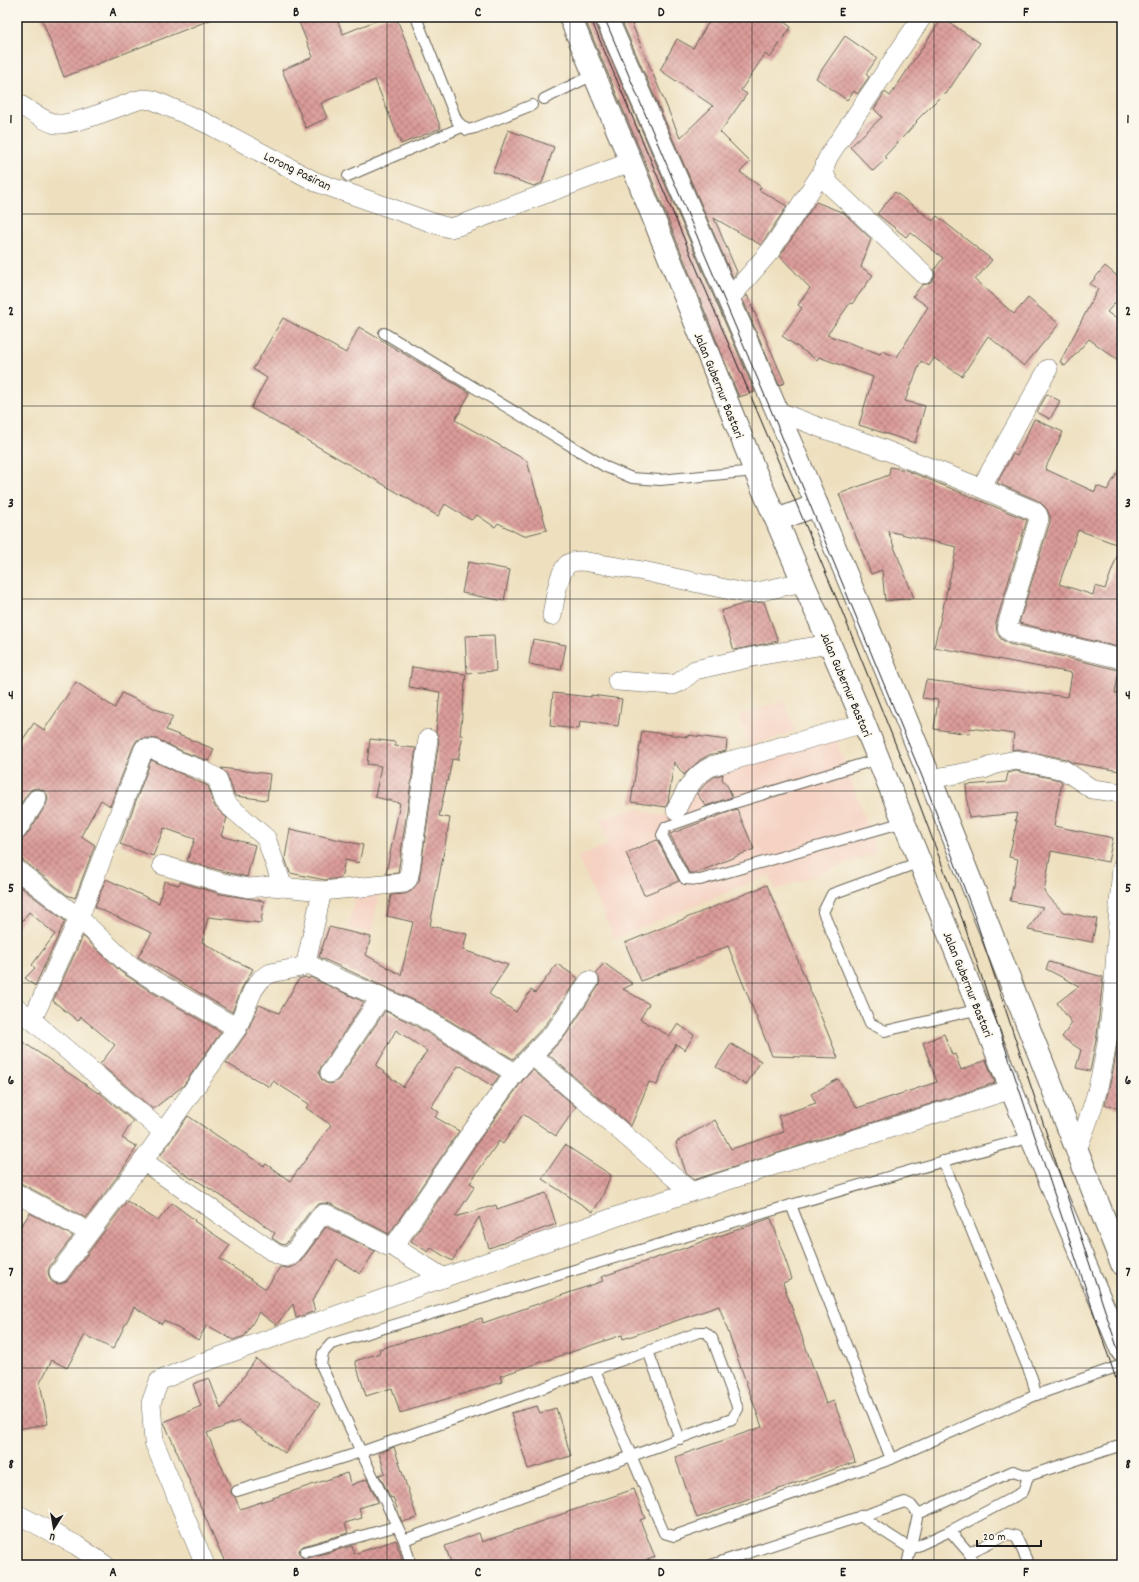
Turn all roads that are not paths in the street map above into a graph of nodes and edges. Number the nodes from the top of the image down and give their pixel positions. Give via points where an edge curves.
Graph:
1 (416, 17) edge
2 (570, 17) edge
3 (606, 17) edge
4 (922, 17) edge
5 (595, 74) junction
6 (544, 99) dead end
7 (17, 103) edge
8 (532, 105) dead end
9 (462, 127) junction
10 (631, 162) junction
11 (823, 171) junction
12 (348, 176) dead end
13 (924, 274) dead end
14 (729, 299) junction
15 (384, 333) dead end
16 (1048, 369) dead end
17 (777, 410) junction
18 (755, 471) junction
19 (981, 488) junction
20 (817, 505) junction
21 (777, 520) junction
22 (803, 582) junction
23 (552, 616) dead end
24 (830, 644) junction
25 (1122, 659) edge
26 (617, 681) dead end
27 (864, 723) junction
28 (428, 739) dead end
29 (878, 759) junction
30 (930, 779) junction
31 (1122, 794) edge
32 (37, 799) dead end
33 (676, 810) dead end
34 (904, 822) junction
35 (17, 830) edge
36 (920, 862) junction
37 (162, 865) dead end
38 (1122, 868) edge
39 (17, 870) edge
40 (283, 887) junction
41 (322, 891) junction
42 (79, 918) junction
43 (306, 963) junction
44 (589, 981) dead end
45 (381, 997) junction
46 (17, 1008) edge
47 (980, 1010) junction
48 (32, 1020) junction
49 (237, 1028) junction
50 (532, 1055) junction
51 (330, 1073) dead end
52 (515, 1073) junction
53 (1012, 1090) junction
54 (164, 1133) junction
55 (1032, 1137) junction
56 (1076, 1152) junction
57 (143, 1161) junction
58 (943, 1161) junction
59 (691, 1192) junction
60 (19, 1200) edge
61 (791, 1205) junction
62 (90, 1232) junction
63 (392, 1246) junction
64 (1120, 1255) edge
65 (59, 1273) dead end
66 (444, 1278) junction
67 (1122, 1350) edge
68 (648, 1351) junction
69 (1122, 1365) edge
70 (596, 1370) junction
71 (1036, 1395) junction
72 (680, 1439) junction
73 (1122, 1445) edge
74 (361, 1452) junction
75 (631, 1457) junction
76 (891, 1459) junction
77 (1028, 1476) junction
78 (236, 1491) dead end
79 (17, 1514) edge
80 (918, 1514) junction
81 (860, 1516) junction
82 (397, 1526) junction
83 (950, 1531) junction
84 (404, 1540) junction
85 (911, 1549) junction
86 (305, 1552) dead end
87 (969, 1554) junction
88 (105, 1565) edge
89 (204, 1565) edge
90 (411, 1565) edge
91 (711, 1565) edge
92 (908, 1565) edge
93 (975, 1565) edge
94 (1029, 1565) edge

1 - 9 lane via 457,121
2 - 5 highway, Jalan Gubernur Bastari
3 - 14 highway
4 - 11 street via 826,160
5 - 6 lane
5 - 10 highway, Jalan Gubernur Bastari
7 - 10 street, Lorong Pasiran via 56,124 70,123 143,99 153,100 206,123 316,182 450,228
8 - 9 lane via 475,128 467,130
9 - 12 lane
10 - 18 highway, Jalan Gubernur Bastari
11 - 13 street via 830,185
11 - 14 street via 771,250
14 - 17 highway
15 - 18 lane via 606,467 632,478 660,480
16 - 19 street
17 - 19 street
17 - 20 highway
18 - 21 highway, Jalan Gubernur Bastari
19 - 25 street via 1038,515 1008,630 1012,634
20 - 21 highway
20 - 30 highway
21 - 22 highway, Jalan Gubernur Bastari
22 - 23 street via 757,592 744,592 574,561 562,570
22 - 24 highway, Jalan Gubernur Bastari
24 - 26 street via 756,656 695,670 673,685
24 - 27 highway, Jalan Gubernur Bastari
27 - 29 highway, Jalan Gubernur Bastari
27 - 33 street via 712,766 695,777 686,788
28 - 41 street via 408,879 404,883
29 - 34 highway, Jalan Gubernur Bastari
29 - 34 lane via 728,805 666,827 662,835 685,880 700,880
30 - 31 street via 1016,760 1064,770 1092,789
30 - 56 highway
32 - 35 street
34 - 36 highway, Jalan Gubernur Bastari
36 - 47 highway, Jalan Gubernur Bastari
36 - 47 lane via 832,894 824,912 870,1023 885,1032
37 - 40 street via 248,888
38 - 56 street via 1108,1032 1097,1091
39 - 42 street
40 - 41 street
40 - 42 street via 266,838 228,805 217,778 147,748 143,750
41 - 43 street
42 - 48 street
42 - 49 street via 127,964
43 - 45 street
43 - 49 street via 301,967 261,979 253,990
44 - 50 street via 557,1029
45 - 51 street
45 - 52 street via 416,1013
46 - 48 street
47 - 53 highway, Jalan Gubernur Bastari
48 - 54 street
49 - 54 street
50 - 52 street
50 - 59 street
52 - 63 street
53 - 55 highway, Jalan Gubernur Bastari
53 - 59 street
54 - 57 street
55 - 58 lane
55 - 67 highway, Jalan Gubernur Bastari
56 - 64 highway
57 - 62 street
57 - 63 street via 276,1254 285,1257 292,1255 322,1214
58 - 61 lane
58 - 71 lane via 1032,1378
59 - 66 street
60 - 62 street
61 - 74 lane via 331,1344 323,1352 320,1365
61 - 76 lane
62 - 65 street
63 - 66 street
66 - 89 street via 193,1366 159,1381 151,1403 154,1442
68 - 70 lane
68 - 72 lane
68 - 72 lane via 705,1332 712,1338 738,1409 732,1419
69 - 71 lane
70 - 74 lane
70 - 75 lane
71 - 76 lane
72 - 75 lane
73 - 77 lane
74 - 78 lane
74 - 82 lane
75 - 76 lane via 664,1533 674,1536
75 - 84 lane
77 - 80 lane via 1013,1471
77 - 83 lane via 1023,1492
79 - 88 street via 76,1545
80 - 81 lane via 905,1502
80 - 85 lane
81 - 85 lane
81 - 91 lane
82 - 84 lane
82 - 86 lane
83 - 85 lane
83 - 87 lane
84 - 90 lane
85 - 92 lane
87 - 93 lane
87 - 94 lane via 1007,1534 1016,1536

